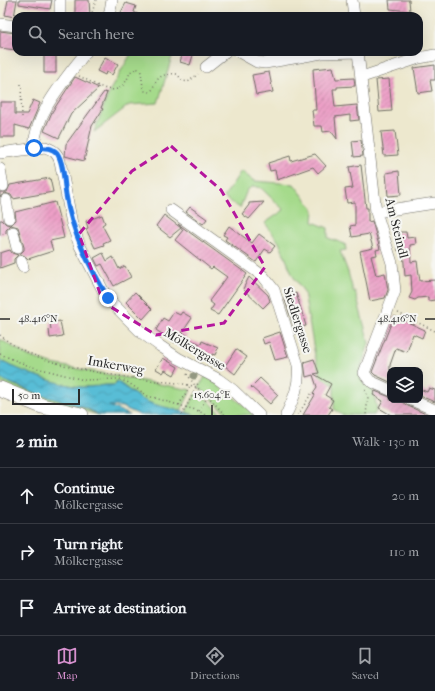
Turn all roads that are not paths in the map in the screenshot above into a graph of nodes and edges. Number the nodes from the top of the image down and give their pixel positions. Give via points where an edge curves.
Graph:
1 (60, 0) edge
2 (112, 0) edge
3 (352, 0) edge
4 (60, 12) edge
5 (110, 12) edge
6 (354, 12) edge
7 (0, 24) edge
8 (12, 26) edge
9 (435, 55) edge
10 (83, 56) edge
11 (220, 56) edge
12 (246, 56) edge
13 (305, 56) edge
14 (359, 56) edge
15 (206, 67) road end
16 (362, 77) junction
17 (34, 148) junction
18 (0, 153) edge
19 (0, 169) edge
20 (3, 186) dead end
21 (6, 200) dead end
22 (435, 203) edge
23 (171, 210) dead end
24 (376, 212) junction
25 (9, 218) dead end
26 (13, 232) dead end
27 (17, 248) dead end
28 (0, 389) edge
29 (387, 389) edge
30 (418, 403) edge
31 (435, 410) edge
32 (81, 415) edge
33 (259, 415) edge
34 (286, 415) edge

1 - 4 street
2 - 5 street
3 - 6 street
7 - 8 street
9 - 16 street
10 - 17 street via 53,97 40,122
11 - 15 street
12 - 13 street via 265,63
14 - 16 street, Am Steindl
16 - 24 street, Am Steindl
17 - 18 street, Mölkergasse
17 - 33 street, Mölkergasse via 52,149 57,154 67,206 80,246 111,303 142,333 178,358 218,379
19 - 20 street
21 - 25 street
22 - 24 street
23 - 34 street, Siedlergasse via 262,276 274,290 298,365 296,392
24 - 29 street, Am Steindl via 392,263 395,292 364,373 370,381
26 - 27 street
28 - 32 main road via 42,406
30 - 31 street

